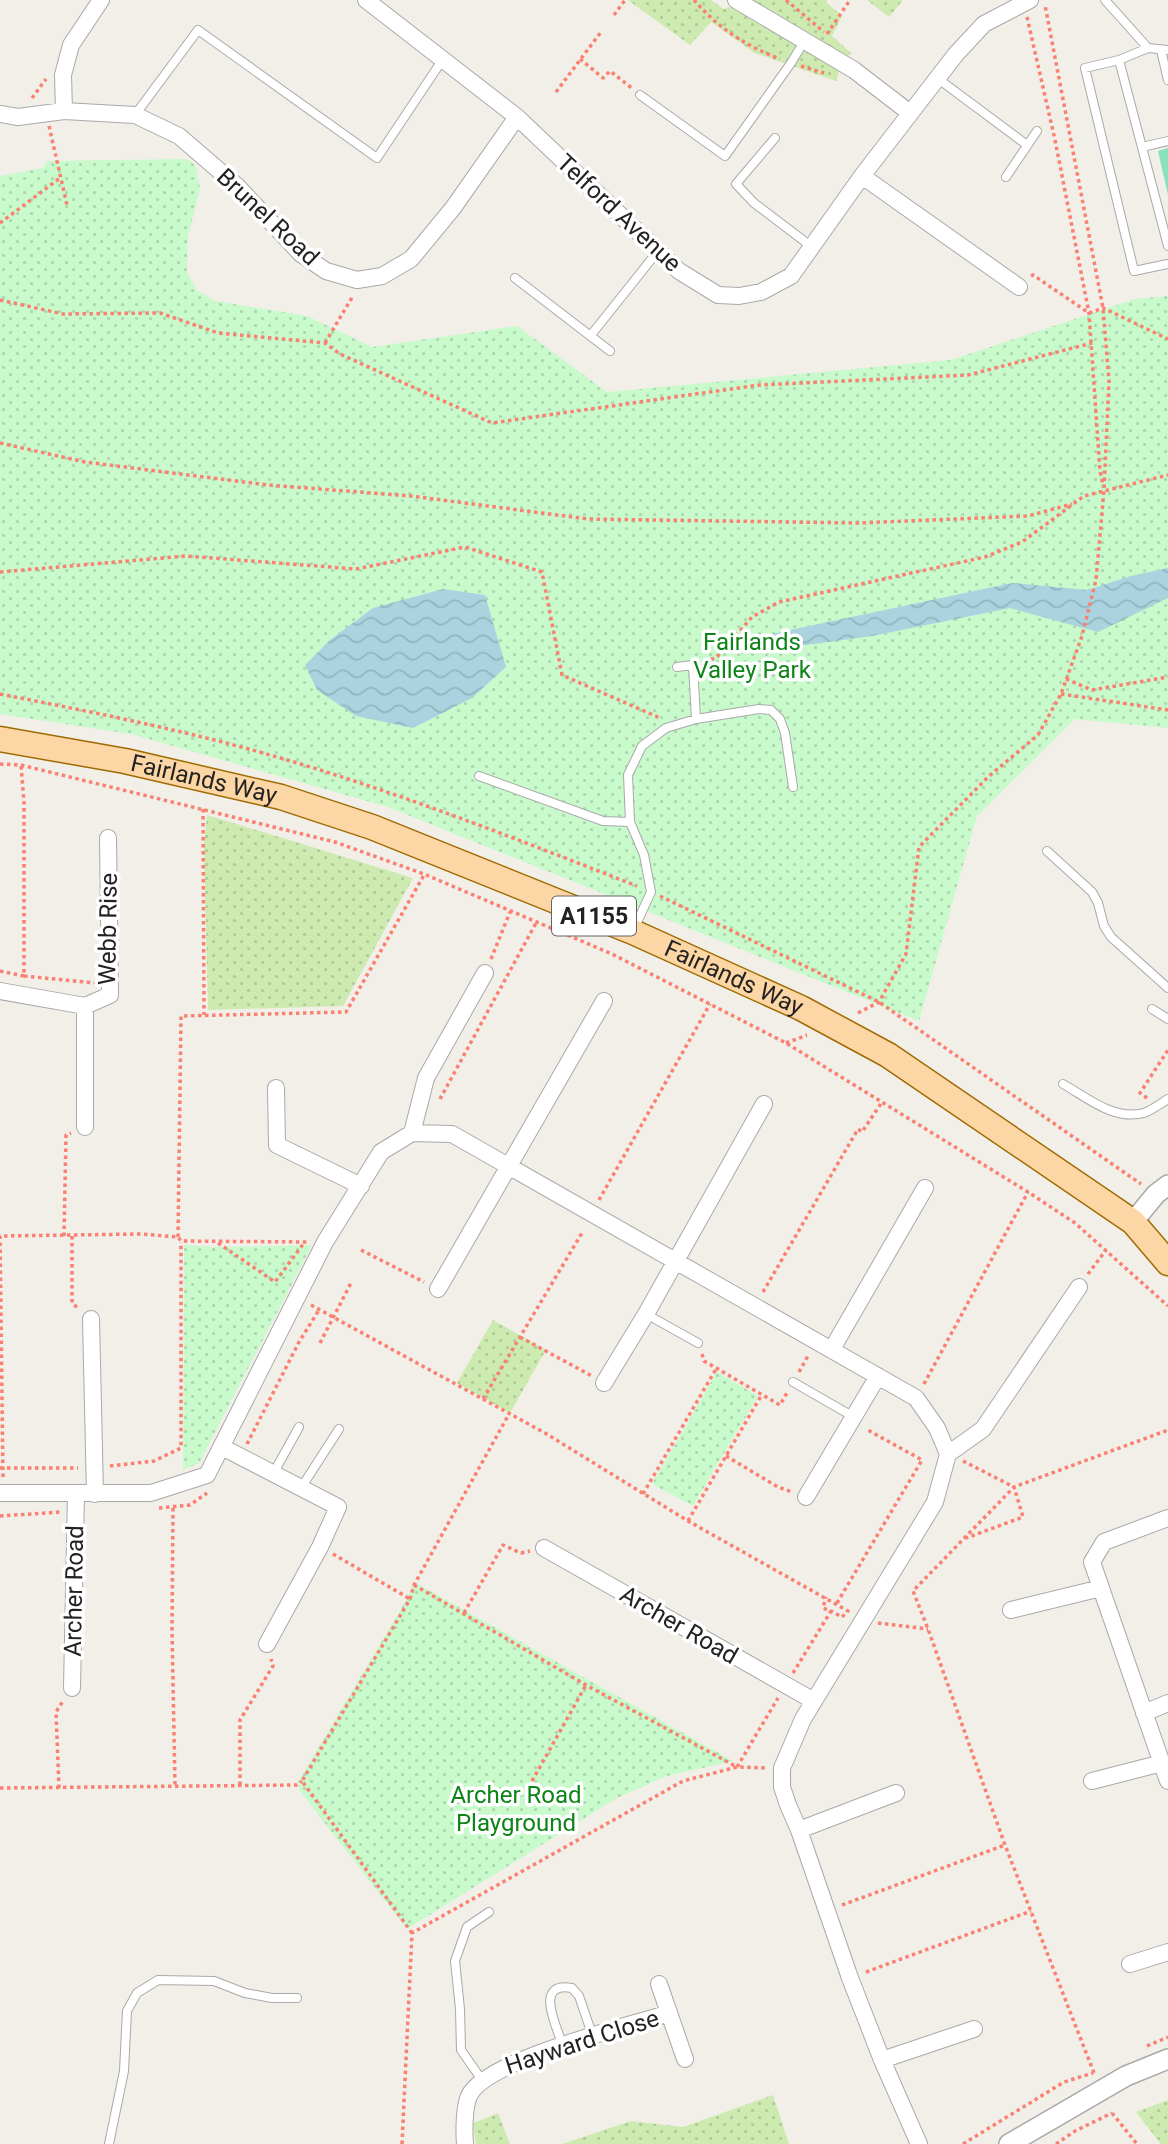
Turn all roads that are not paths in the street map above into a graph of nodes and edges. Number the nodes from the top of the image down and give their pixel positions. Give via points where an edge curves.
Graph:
1 (100, 0) edge
2 (366, 0) edge
3 (736, 0) edge
4 (1105, 0) edge
5 (1020, 3) edge
6 (805, 40) junction
7 (1148, 48) junction
8 (1165, 50) edge
9 (443, 59) junction
10 (1119, 60) junction
11 (937, 78) junction
12 (1168, 80) edge
13 (640, 95) road end
14 (64, 111) junction
15 (910, 113) junction
16 (0, 114) edge
17 (135, 115) junction
18 (517, 117) junction
19 (1037, 131) dead end
20 (775, 138) dead end
21 (1168, 141) edge
22 (1027, 145) junction
23 (1142, 147) junction
24 (862, 176) junction
25 (1006, 177) dead end
26 (1168, 246) edge
27 (812, 247) junction
28 (658, 251) junction
29 (1168, 264) edge
30 (514, 278) dead end
31 (1019, 287) road end
32 (591, 335) junction
33 (610, 351) dead end
34 (677, 667) dead end
35 (696, 719) junction
36 (0, 738) edge
37 (479, 776) dead end
38 (793, 787) dead end
39 (630, 821) junction
40 (108, 838) dead end
41 (1047, 851) dead end
42 (633, 932) junction
43 (485, 972) road end
44 (1168, 988) edge
45 (0, 991) edge
46 (604, 1001) dead end
47 (85, 1006) junction
48 (1152, 1009) dead end
49 (1168, 1019) edge
50 (1063, 1084) dead end
51 (276, 1088) dead end
52 (1168, 1099) edge
53 (764, 1104) dead end
54 (85, 1127) road end
55 (412, 1133) junction
56 (509, 1168) junction
57 (361, 1186) junction
58 (925, 1188) dead end
59 (1162, 1189) edge
60 (1133, 1222) junction
61 (675, 1261) junction
62 (1168, 1263) edge
63 (1079, 1287) road end
64 (438, 1289) road end
65 (646, 1314) junction
66 (91, 1319) road end
67 (698, 1343) road end
68 (832, 1349) junction
69 (878, 1376) junction
70 (793, 1382) road end
71 (604, 1383) road end
72 (853, 1419) junction
73 (299, 1427) dead end
74 (339, 1429) dead end
75 (222, 1447) junction
76 (948, 1454) junction
77 (273, 1474) junction
78 (301, 1488) junction
79 (2, 1493) edge
80 (76, 1494) junction
81 (94, 1494) junction
82 (806, 1497) road end
83 (1168, 1518) edge
84 (544, 1548) road end
85 (1101, 1588) junction
86 (1011, 1610) dead end
87 (267, 1644) road end
88 (72, 1688) road end
89 (814, 1701) junction
90 (1168, 1703) edge
91 (1144, 1713) junction
92 (1162, 1763) junction
93 (1092, 1781) dead end
94 (1168, 1781) edge
95 (896, 1793) dead end
96 (799, 1830) junction
97 (489, 1912) dead end
98 (1168, 1952) edge
99 (1130, 1964) dead end
100 (659, 1984) dead end
101 (297, 1998) dead end
102 (669, 2013) junction
103 (974, 2029) dead end
104 (593, 2037) junction
105 (563, 2046) junction
106 (685, 2059) dead end
107 (1168, 2059) edge
108 (882, 2060) junction
109 (482, 2080) junction
110 (1017, 2142) edge
111 (109, 2144) edge
112 (465, 2144) edge
113 (919, 2144) edge

1 - 14 street via 71,45 63,75
2 - 9 street, Telford Avenue
3 - 6 street
4 - 7 lane
5 - 11 street, Telford Avenue via 984,24
6 - 13 lane via 725,156
6 - 15 street
7 - 8 lane
7 - 10 lane
8 - 12 lane
9 - 17 lane via 377,158 198,30
9 - 18 street, Telford Avenue
10 - 23 lane
10 - 29 lane via 1085,68 1135,271
11 - 15 street, Telford Avenue
11 - 22 lane
14 - 16 street, Brunel Road via 18,117
14 - 17 street, Brunel Road
15 - 24 street, Telford Avenue
17 - 18 street, Brunel Road via 179,136 237,186 301,254 326,271 357,280 382,276 411,259
18 - 28 street, Telford Avenue
19 - 22 lane
20 - 27 lane via 736,184
21 - 23 lane
22 - 25 lane
23 - 26 lane
24 - 27 street, Telford Avenue
24 - 31 street
27 - 28 street, Telford Avenue via 791,276 761,292 739,296 718,295 678,271
28 - 32 lane
30 - 32 lane
32 - 33 lane
34 - 35 lane via 694,664
35 - 38 lane via 771,710 785,733
35 - 39 lane via 666,728 642,746 628,775
36 - 42 main road, Fairlands Way / A1155 via 281,797 372,827
37 - 39 lane via 603,821
39 - 42 lane via 644,855 651,892
40 - 47 street, Webb Rise via 110,995
41 - 44 lane via 1093,892 1111,937
42 - 60 main road, Fairlands Way / A1155 via 801,1008 888,1055
43 - 55 street via 426,1078
45 - 47 street, Webb Rise
46 - 56 street
47 - 54 street, Webb Rise
48 - 49 lane
50 - 52 lane via 1112,1112 1127,1115 1146,1112
51 - 57 street via 278,1145
53 - 61 street
55 - 56 street via 452,1135
55 - 57 street, Archer Road via 381,1152
56 - 61 street
56 - 64 street
57 - 75 street, Archer Road via 325,1242
58 - 68 street
59 - 60 street
60 - 62 main road, Fairlands Way / A1155
61 - 65 street
61 - 68 street
63 - 76 street via 983,1429
65 - 67 lane
65 - 71 street
66 - 81 street, Archer Road
68 - 69 street
69 - 72 street
69 - 76 street via 916,1398
70 - 72 lane
72 - 82 street
73 - 77 lane
74 - 78 lane
75 - 77 street
75 - 81 street, Archer Road via 207,1475 150,1493
76 - 89 street via 935,1502
77 - 78 street
78 - 87 street via 338,1507
79 - 80 street, Archer Road
80 - 81 street, Archer Road
80 - 88 street, Archer Road
83 - 85 street via 1104,1542 1092,1562
84 - 89 street, Archer Road
85 - 86 street
85 - 91 street
89 - 96 street via 782,1768 782,1787
90 - 91 street
91 - 92 street
92 - 93 street
92 - 94 street
95 - 96 street
96 - 108 street
97 - 109 lane via 467,1927 455,1961 461,2050
98 - 99 street
100 - 102 street, Hayward Close
101 - 111 lane via 245,1993 214,1981 158,1980 145,1986 132,1998 127,2011 124,2071
102 - 104 street, Hayward Close
102 - 106 street, Hayward Close
103 - 108 street
104 - 105 street, Hayward Close
104 - 105 lane via 579,1996 563,1986 555,1989 549,2005
105 - 109 street, Hayward Close
107 - 110 street via 1126,2076
108 - 113 street
109 - 112 street, Hayward Close via 469,2096

